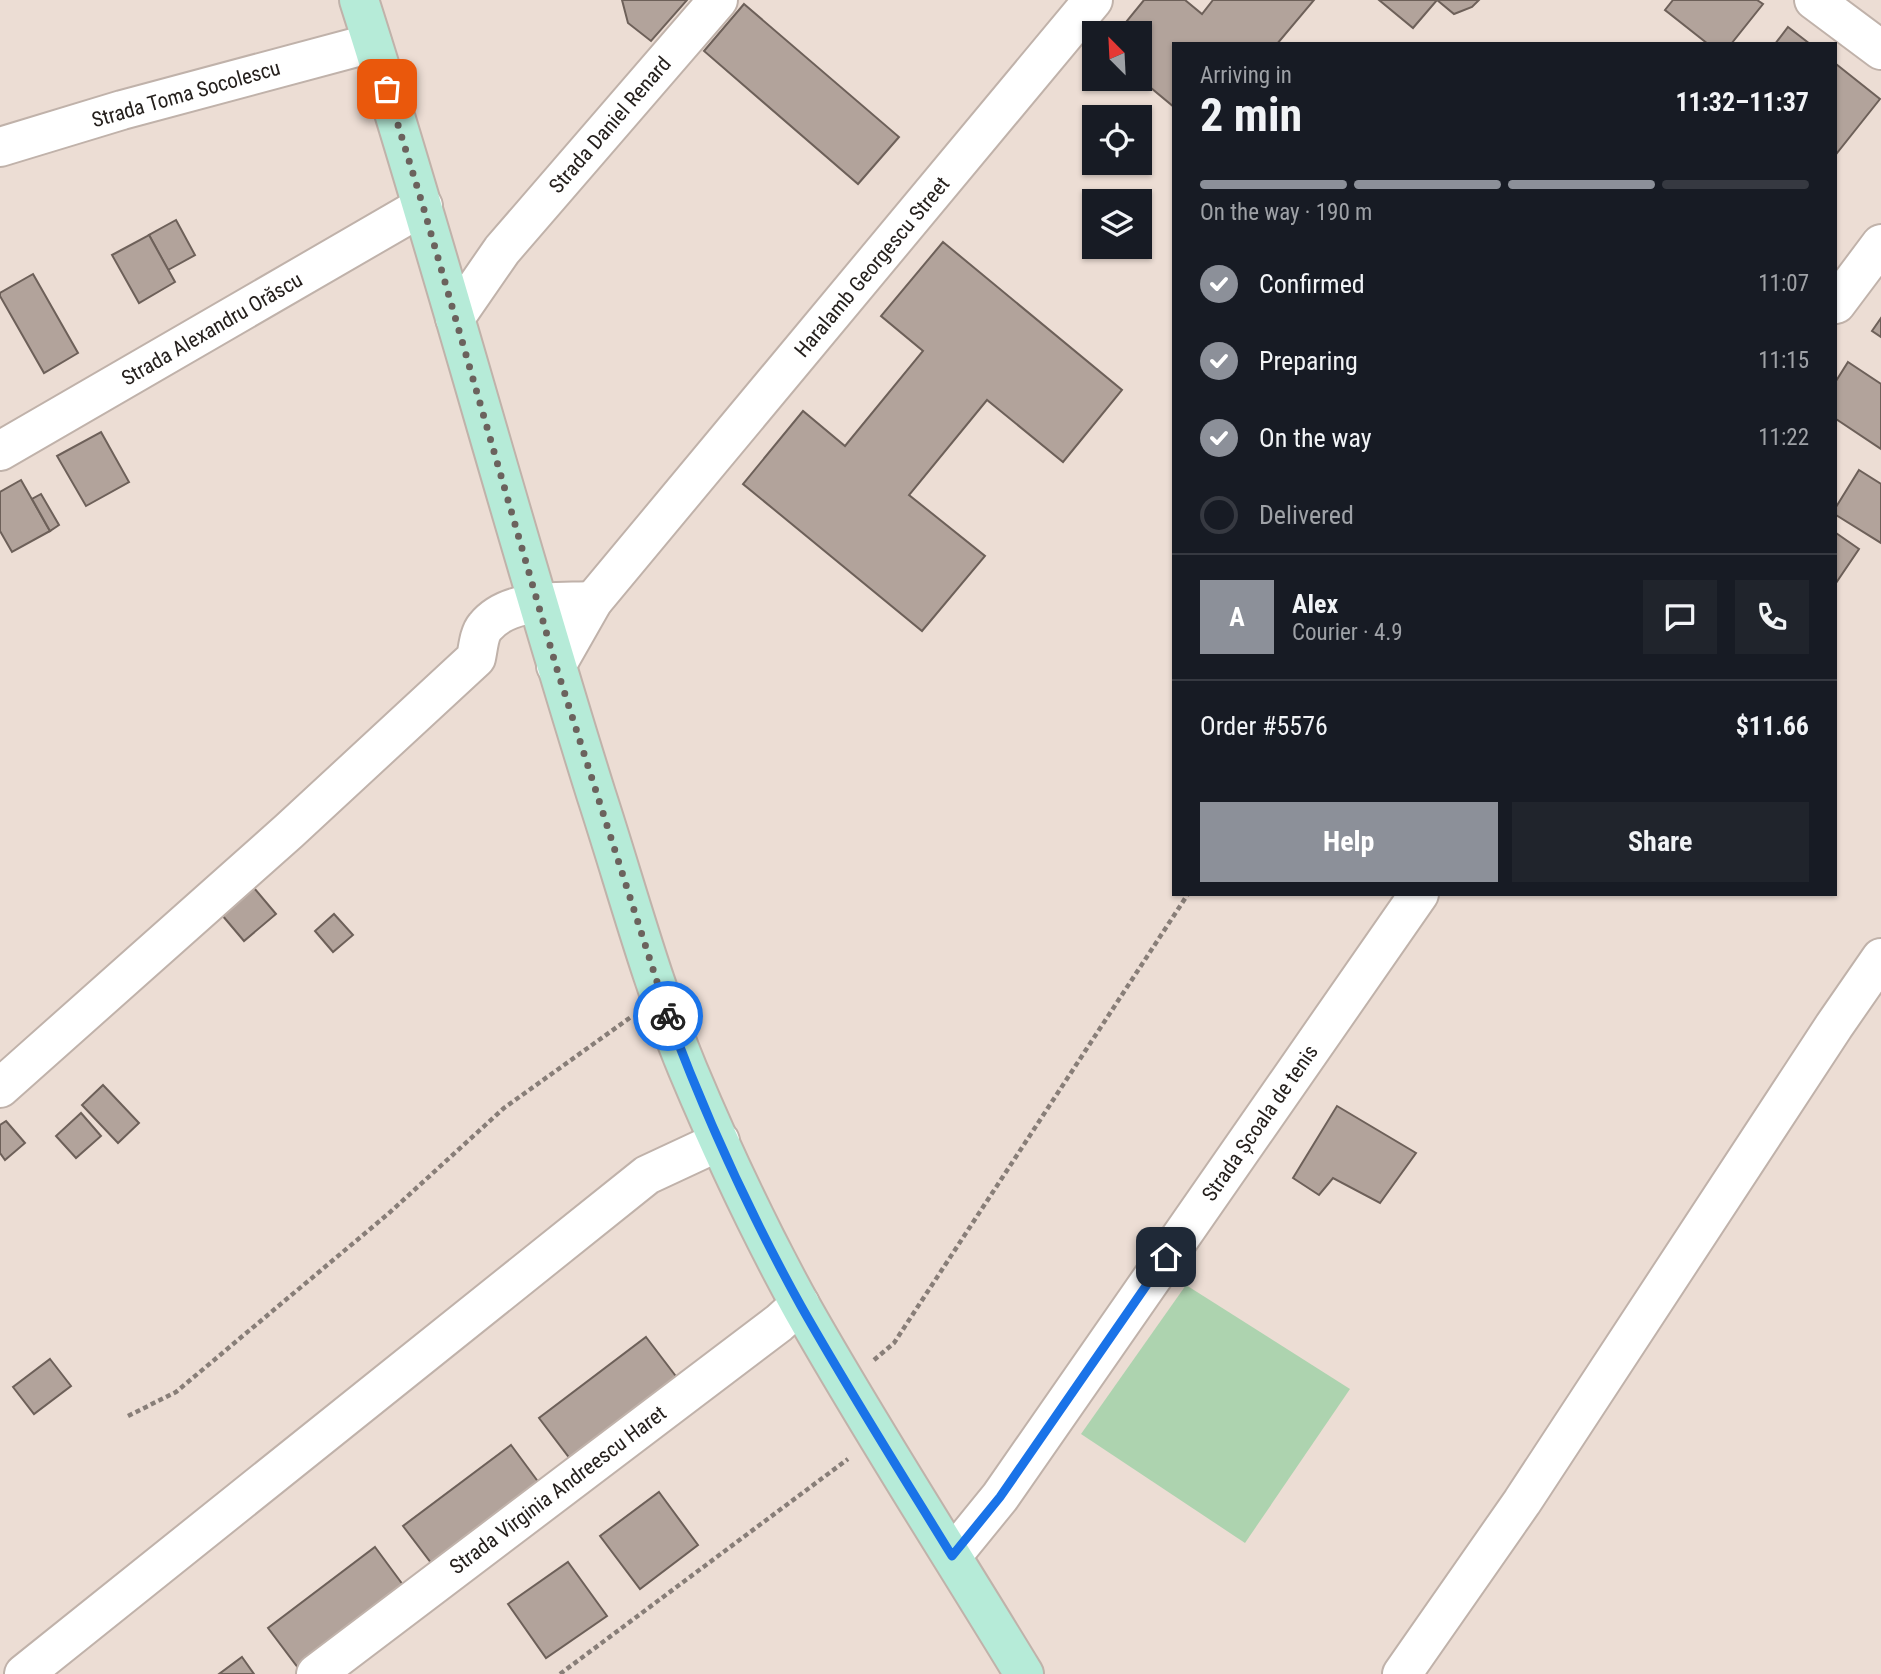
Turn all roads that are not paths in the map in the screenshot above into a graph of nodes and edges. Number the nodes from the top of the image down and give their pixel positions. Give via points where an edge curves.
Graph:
1 (359, 0) edge
2 (718, 0) edge
3 (1093, 0) edge
4 (1814, 0) edge
5 (372, 43) junction
6 (1881, 50) edge
7 (0, 148) edge
8 (423, 206) junction
9 (1881, 244) edge
10 (502, 250) junction
11 (440, 266) junction
12 (1837, 303) edge
13 (455, 318) junction
14 (0, 451) edge
15 (593, 601) junction
16 (538, 604) junction
17 (556, 666) junction
18 (1418, 896) edge
19 (1881, 958) edge
20 (0, 1087) edge
21 (720, 1141) junction
22 (800, 1304) junction
23 (952, 1556) junction
24 (24, 1674) edge
25 (316, 1674) edge
26 (1024, 1674) edge
27 (1402, 1674) edge

1 - 5 main road
2 - 10 street, Strada Daniel Renard
3 - 15 street
4 - 6 street
5 - 7 street, Strada Toma Socolescu
5 - 8 main road
8 - 11 main road
8 - 14 street, Strada Alexandru Orăscu
9 - 12 street
10 - 11 street
10 - 13 street, Strada Daniel Renard
11 - 13 main road
13 - 16 main road
15 - 16 street
15 - 17 street
16 - 17 main road
16 - 20 street via 506,610 483,628 476,658
17 - 21 main road via 661,997
18 - 23 street, Strada Școala de tenis via 1000,1497
19 - 27 street via 1522,1502
21 - 22 main road
21 - 24 street via 647,1175
22 - 23 main road
22 - 25 street, Strada Virginia Andreescu Haret
23 - 26 main road

